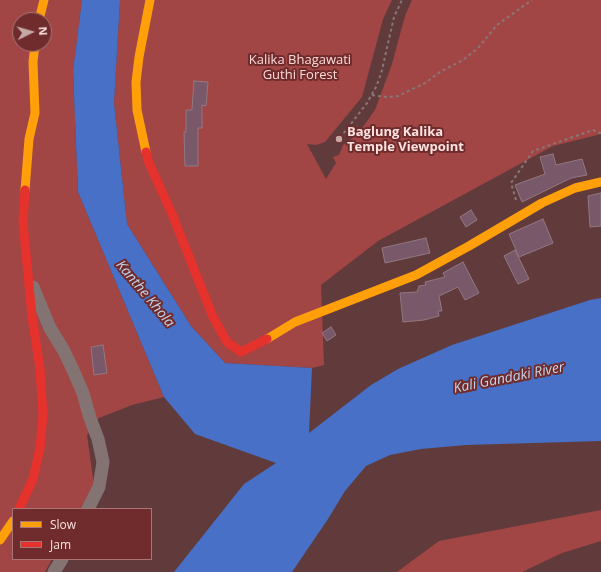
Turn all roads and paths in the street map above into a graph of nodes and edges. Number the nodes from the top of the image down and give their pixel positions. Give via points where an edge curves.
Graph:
1 (44, 0) edge
2 (150, 0) edge
3 (402, 0) edge
4 (532, 0) edge
5 (41, 12) edge
6 (34, 52) edge
7 (372, 95) junction
8 (601, 132) edge
9 (340, 138) dead end
10 (601, 182) edge
11 (520, 215) junction
12 (28, 278) junction
13 (19, 508) edge
14 (88, 508) edge
15 (12, 522) edge
16 (0, 540) edge
17 (61, 560) edge
18 (54, 572) edge

1 - 5 main road
2 - 11 main road via 136,82 137,110 149,163 213,317 227,342 241,352 296,322 416,275
3 - 7 path via 394,17 381,74
4 - 7 path via 497,25 478,48 463,60 425,83 398,96
6 - 12 main road via 35,114 29,139 23,222
7 - 9 path
8 - 11 path via 593,130 533,151 511,183
10 - 11 main road via 575,188
12 - 13 main road via 40,369 43,415 40,448 33,479
12 - 14 street via 50,328 73,370 98,439 103,462 99,487
15 - 16 main road
17 - 18 street

